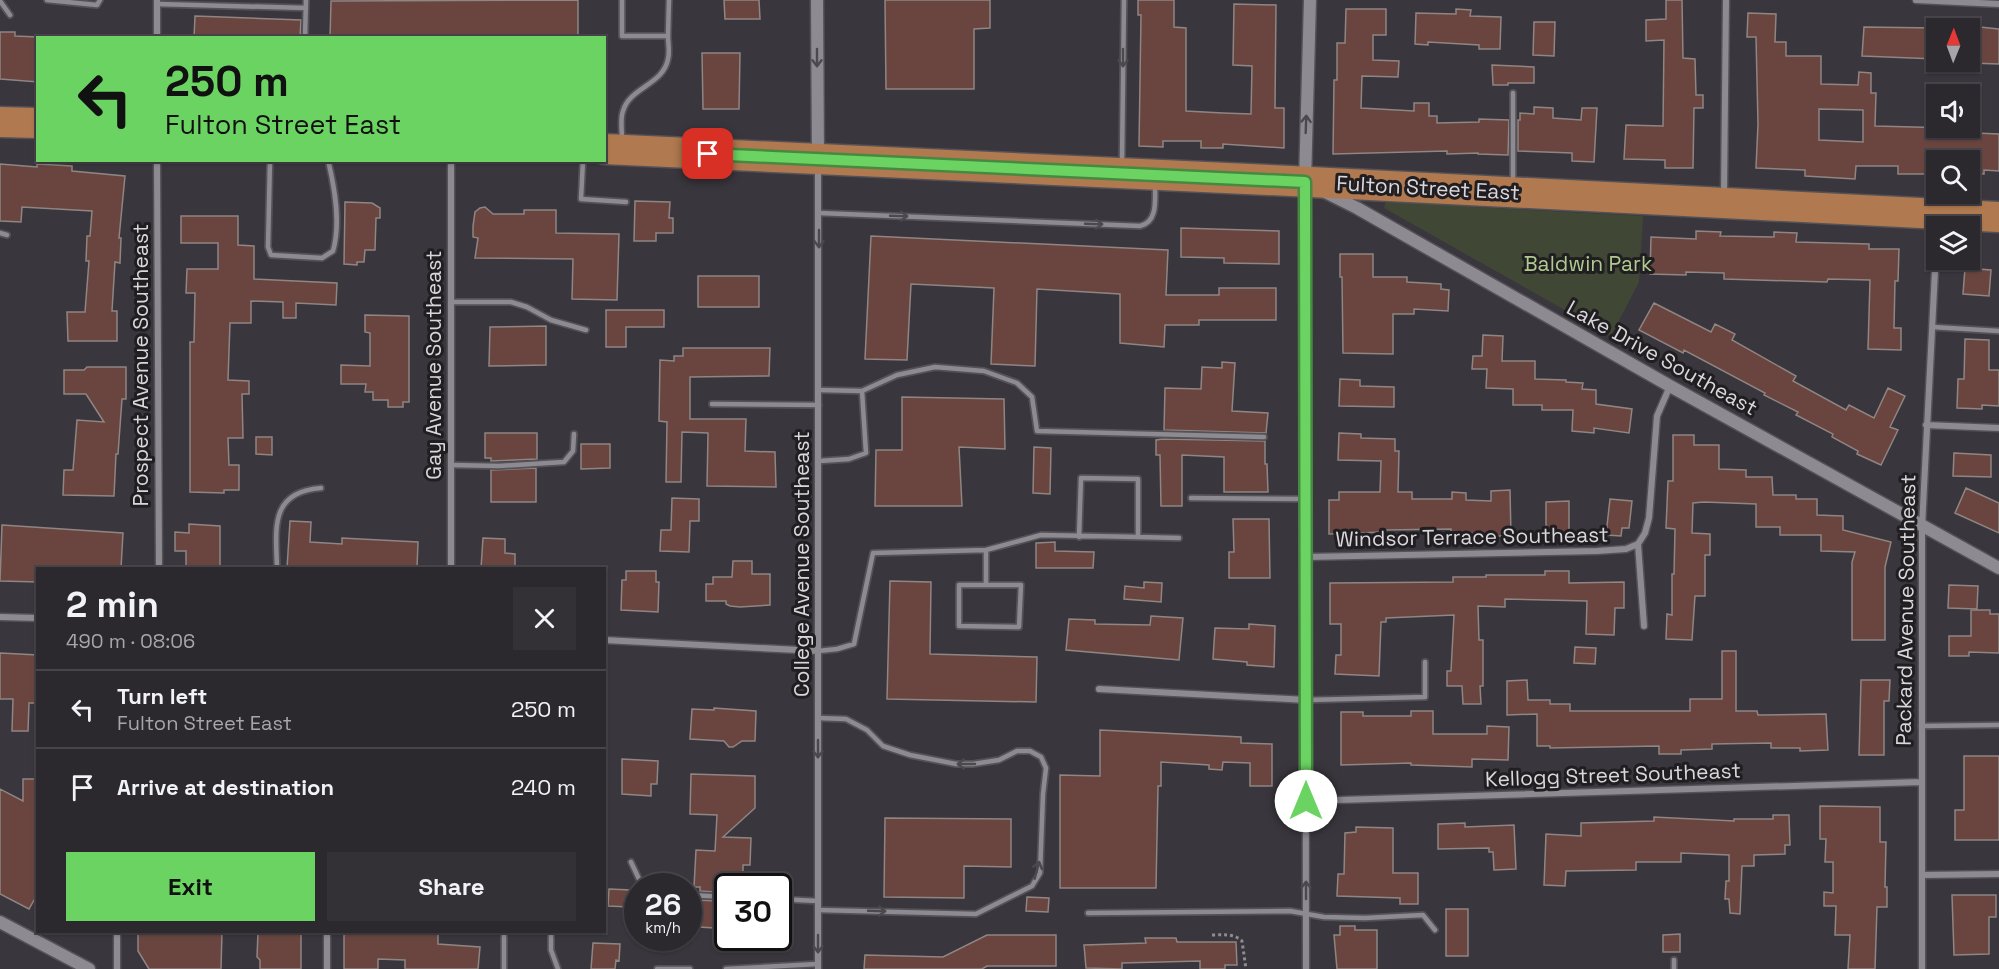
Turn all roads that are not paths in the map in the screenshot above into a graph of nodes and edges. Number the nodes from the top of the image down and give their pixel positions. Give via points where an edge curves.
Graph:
1 (47, 0) edge
2 (100, 0) edge
3 (306, 0) edge
4 (622, 0) edge
5 (669, 0) edge
6 (817, 0) edge
7 (1124, 0) edge
8 (1311, 0) edge
9 (1726, 0) edge
10 (1916, 0) edge
11 (0, 1) edge
12 (157, 2) edge
13 (1999, 4) edge
14 (306, 8) junction
15 (10, 15) dead end
16 (157, 36) edge
17 (305, 36) edge
18 (668, 36) junction
19 (1513, 93) dead end
20 (0, 122) edge
21 (36, 123) edge
22 (613, 150) edge
23 (818, 160) junction
24 (157, 162) edge
25 (270, 162) edge
26 (328, 162) edge
27 (451, 162) edge
28 (583, 162) edge
29 (1122, 173) junction
30 (1156, 175) junction
31 (1305, 182) junction
32 (1512, 193) junction
33 (626, 202) dead end
34 (1723, 204) junction
35 (819, 213) junction
36 (1999, 217) edge
37 (0, 233) edge
38 (7, 234) dead end
39 (1935, 270) edge
40 (451, 302) junction
41 (1932, 327) junction
42 (586, 330) dead end
43 (1999, 331) edge
44 (1670, 386) junction
45 (819, 390) junction
46 (862, 391) junction
47 (712, 404) dead end
48 (819, 405) junction
49 (1926, 425) junction
50 (1999, 428) edge
51 (574, 434) dead end
52 (1264, 437) dead end
53 (819, 461) junction
54 (451, 465) junction
55 (321, 488) dead end
56 (1191, 498) dead end
57 (1306, 499) junction
58 (1922, 526) junction
59 (1080, 537) junction
60 (1138, 537) junction
61 (1179, 538) dead end
62 (1638, 544) junction
63 (986, 550) junction
64 (1307, 557) junction
65 (159, 567) edge
66 (277, 567) edge
67 (451, 567) edge
68 (1999, 568) edge
69 (986, 585) junction
70 (0, 617) edge
71 (36, 618) edge
72 (1644, 626) dead end
73 (606, 640) edge
74 (818, 651) junction
75 (1425, 662) dead end
76 (1099, 688) dead end
77 (1307, 700) junction
78 (818, 718) junction
79 (1999, 725) edge
80 (1921, 726) junction
81 (1921, 782) junction
82 (1306, 801) junction
83 (631, 862) dead end
84 (636, 873) edge
85 (1999, 874) edge
86 (1922, 875) junction
87 (792, 900) edge
88 (818, 901) junction
89 (818, 910) junction
90 (1088, 913) dead end
91 (1306, 913) junction
92 (0, 922) edge
93 (1434, 930) dead end
94 (117, 933) edge
95 (327, 933) edge
96 (504, 933) edge
97 (551, 933) edge
98 (1674, 960) dead end
99 (818, 966) edge
100 (89, 969) edge
101 (117, 969) edge
102 (327, 969) edge
103 (504, 969) edge
104 (558, 969) edge
105 (657, 969) edge
106 (690, 969) edge
107 (726, 969) edge
108 (1306, 969) edge
109 (1674, 969) edge
110 (1922, 969) edge

1 - 2 lane via 97,5
3 - 14 lane
4 - 18 lane via 622,36
5 - 18 lane
6 -> 23 main road
7 -> 29 lane
31 -> 8 main road
9 - 34 street
10 - 13 street
11 - 15 lane
12 - 14 lane
12 - 16 street
14 - 17 lane
18 - 22 lane via 665,68 658,78 629,99 622,111
19 - 32 lane
20 - 21 main road
22 - 23 main road, Fulton Street East
23 - 29 main road, Fulton Street East
23 - 35 street, College Avenue Southeast
24 - 65 street, Prospect Avenue Southeast
25 - 26 lane via 271,255 322,258 333,251 336,240 334,188
27 - 40 street, Gay Avenue Southeast
28 - 33 lane via 581,200
29 - 30 main road, Fulton Street East
30 - 31 main road, Fulton Street East
35 -> 30 lane via 1140,226 1154,214
31 - 32 main road, Fulton Street East
31 - 44 main road, Lake Drive Southeast
31 - 57 street
32 - 34 main road, Fulton Street East
34 - 36 main road, Fulton Street East via 1938,218
35 -> 45 street, College Avenue Southeast
37 - 38 lane
39 - 41 street, Packard Avenue Southeast
40 - 42 lane via 512,302 551,320
40 - 54 street, Gay Avenue Southeast
41 - 43 lane
41 - 49 street, Packard Avenue Southeast
44 - 58 main road, Lake Drive Southeast
44 - 62 street via 1657,416 1648,519
45 - 46 lane
45 - 48 street, College Avenue Southeast
46 - 52 lane via 897,375 935,367 984,371 1017,383 1032,397 1037,431
46 - 53 lane via 866,453 849,459
47 - 48 lane
48 - 53 street, College Avenue Southeast
49 - 50 street
49 - 58 street, Packard Avenue Southeast
51 - 54 lane via 573,451 564,462
53 - 74 street, College Avenue Southeast
54 - 67 street, Gay Avenue Southeast
55 - 66 lane via 290,498 282,507 275,528
56 - 57 lane
57 - 64 street
58 - 68 main road, Lake Drive Southeast
58 - 80 street, Packard Avenue Southeast
59 - 60 lane
59 - 60 lane via 1081,478 1138,479
59 - 63 lane via 1041,535
60 - 61 lane
62 - 64 street, Windsor Terrace Southeast via 1597,551
62 - 72 street
63 - 69 lane
63 - 74 lane via 873,553 854,644
64 - 77 street
69 - 69 lane via 959,585 959,626 1019,627 1021,585
70 - 71 street
73 - 74 street
74 - 78 street, College Avenue Southeast
75 - 77 lane via 1425,698
76 - 77 street
77 - 82 street
78 -> 88 street, College Avenue Southeast
89 -> 78 lane via 976,914 1032,886 1040,873 1046,768 1041,757 1030,751 1017,751 974,765 910,755 883,746 867,730 846,718
79 - 80 lane
80 - 81 street, Packard Avenue Southeast
81 - 82 street, Kellogg Street Southeast
81 - 86 street, Packard Avenue Southeast
91 -> 82 street
83 - 84 lane
85 - 86 street
86 - 110 street, Packard Avenue Southeast
87 - 88 lane
88 - 89 street, College Avenue Southeast
89 -> 99 street, College Avenue Southeast
90 - 91 lane
91 - 93 lane via 1365,918 1423,915
91 - 108 street
92 - 100 main road
94 - 101 street
95 - 102 street
96 - 103 lane
97 - 104 lane via 550,950
98 - 109 lane
99 - 107 lane
105 - 106 lane

